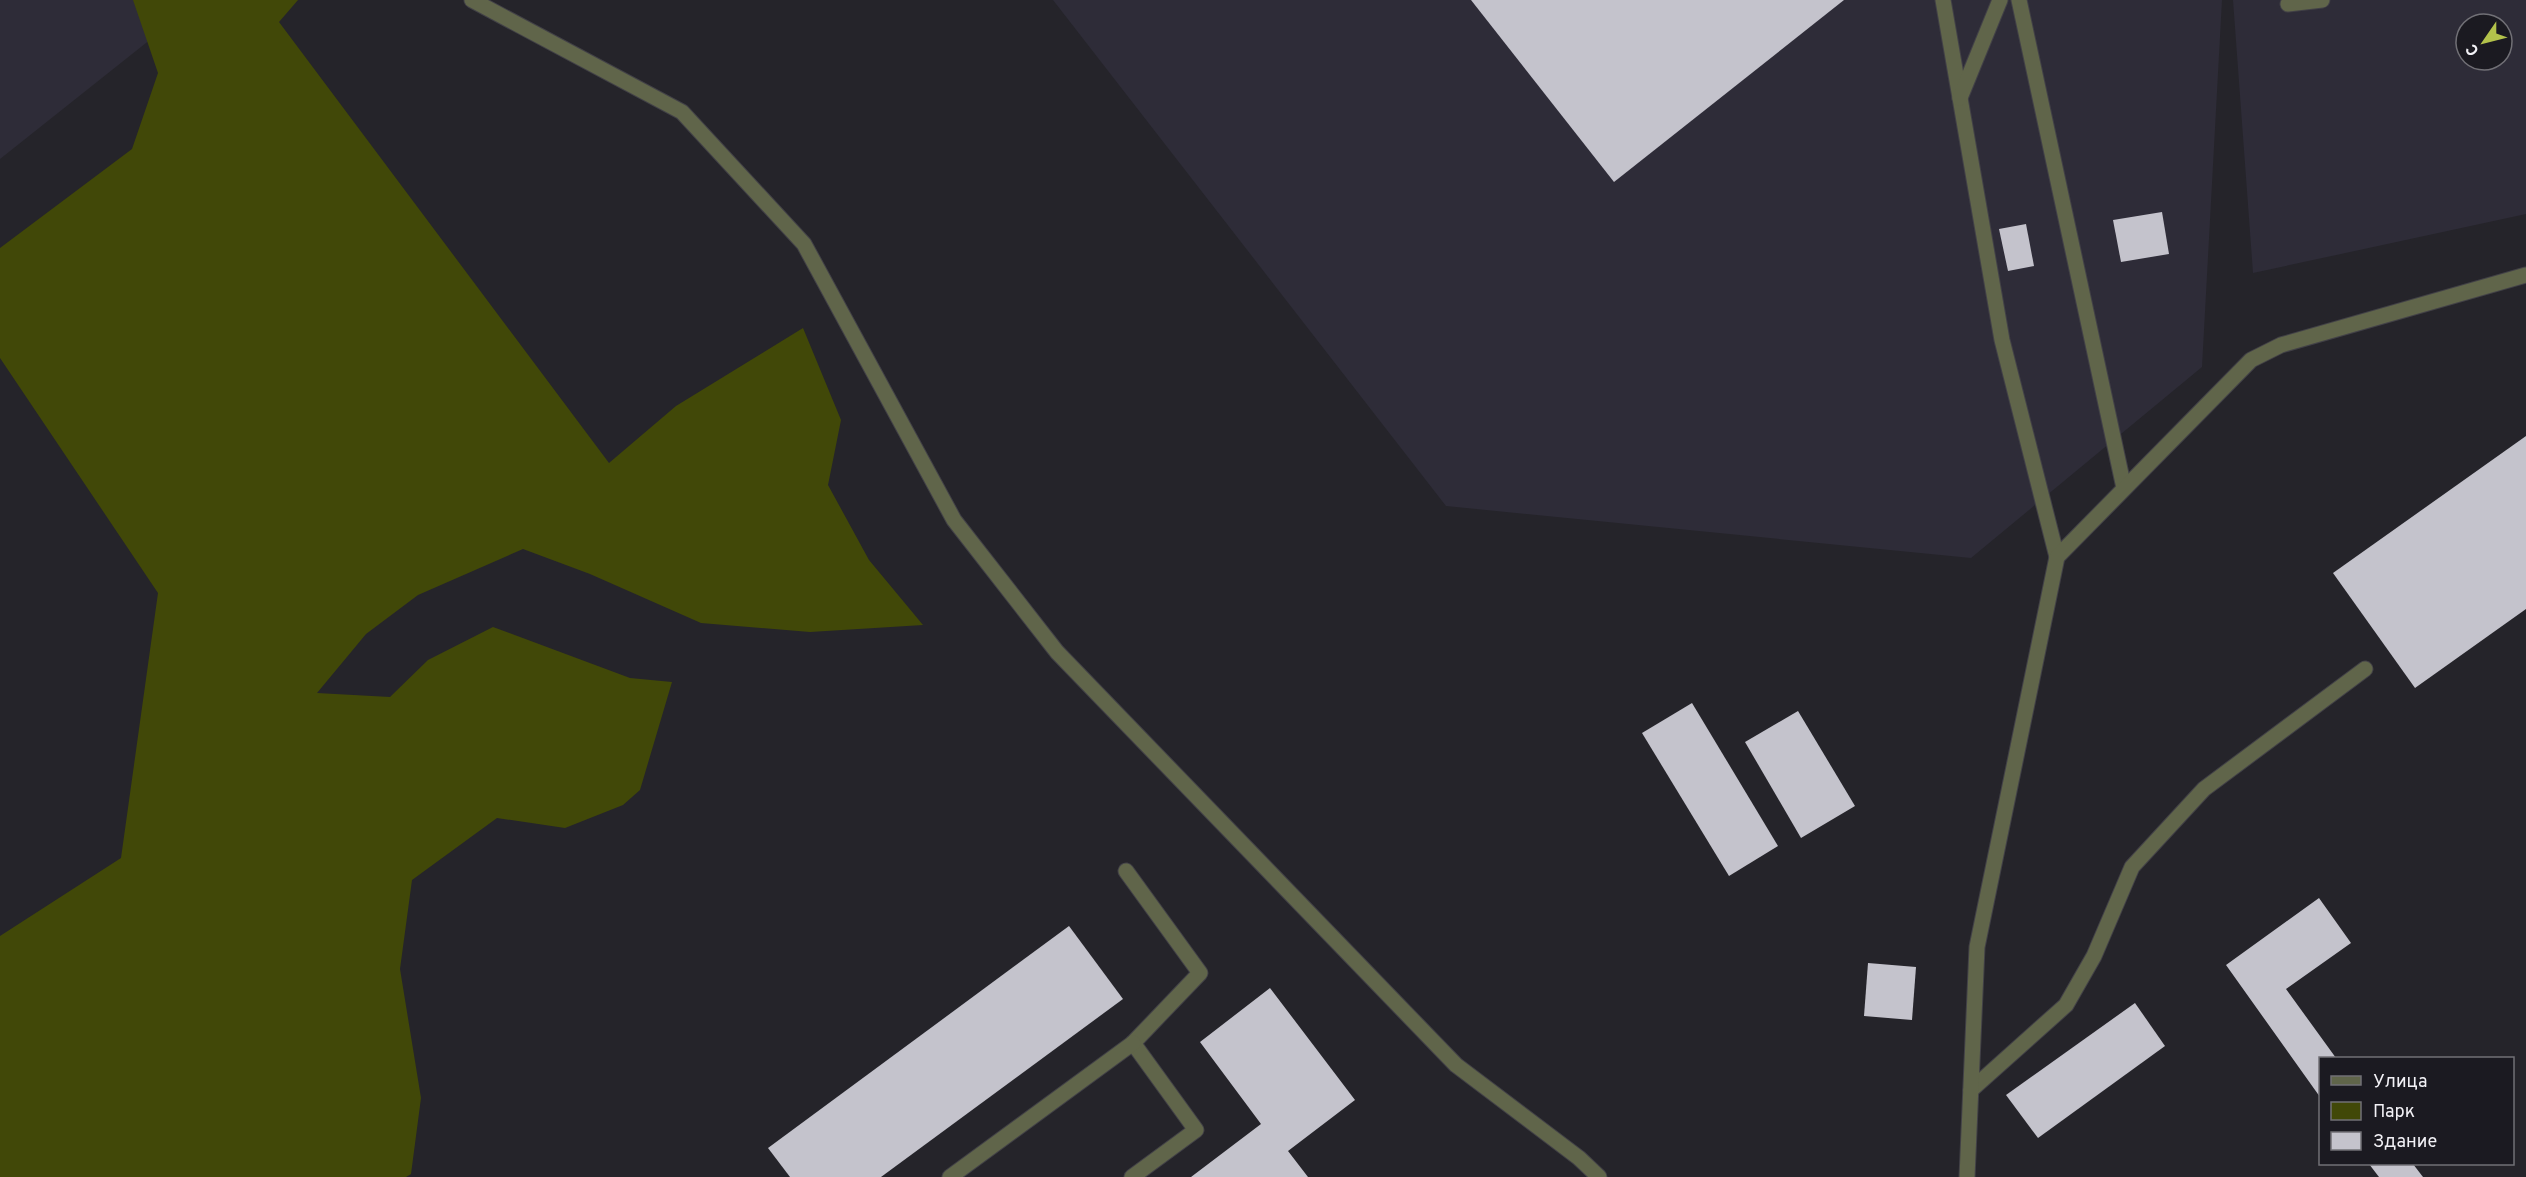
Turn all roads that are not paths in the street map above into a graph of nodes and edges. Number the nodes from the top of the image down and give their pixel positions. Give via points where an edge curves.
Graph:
1 (472, 0) edge
2 (1943, 0) edge
3 (2000, 0) edge
4 (2019, 0) edge
5 (2322, 0) edge
6 (2288, 4) dead end
7 (1960, 98) junction
8 (2526, 275) edge
9 (2124, 488) junction
10 (2057, 557) junction
11 (2365, 669) dead end
12 (1126, 871) dead end
13 (1132, 1043) junction
14 (1971, 1090) junction
15 (950, 1177) edge
16 (1132, 1177) edge
17 (1599, 1177) edge
18 (1967, 1177) edge

1 - 17 street via 682,112 804,244 954,520 1057,652 1456,1065
2 - 7 street
3 - 7 street
4 - 9 street
5 - 6 street
7 - 10 street via 2002,340
8 - 9 street via 2281,345 2251,360
9 - 10 street
10 - 14 street via 1977,947
11 - 14 street via 2204,789 2132,867 2094,956 2066,1005
12 - 13 street via 1200,973
13 - 15 street
13 - 16 street via 1196,1130
14 - 18 street

